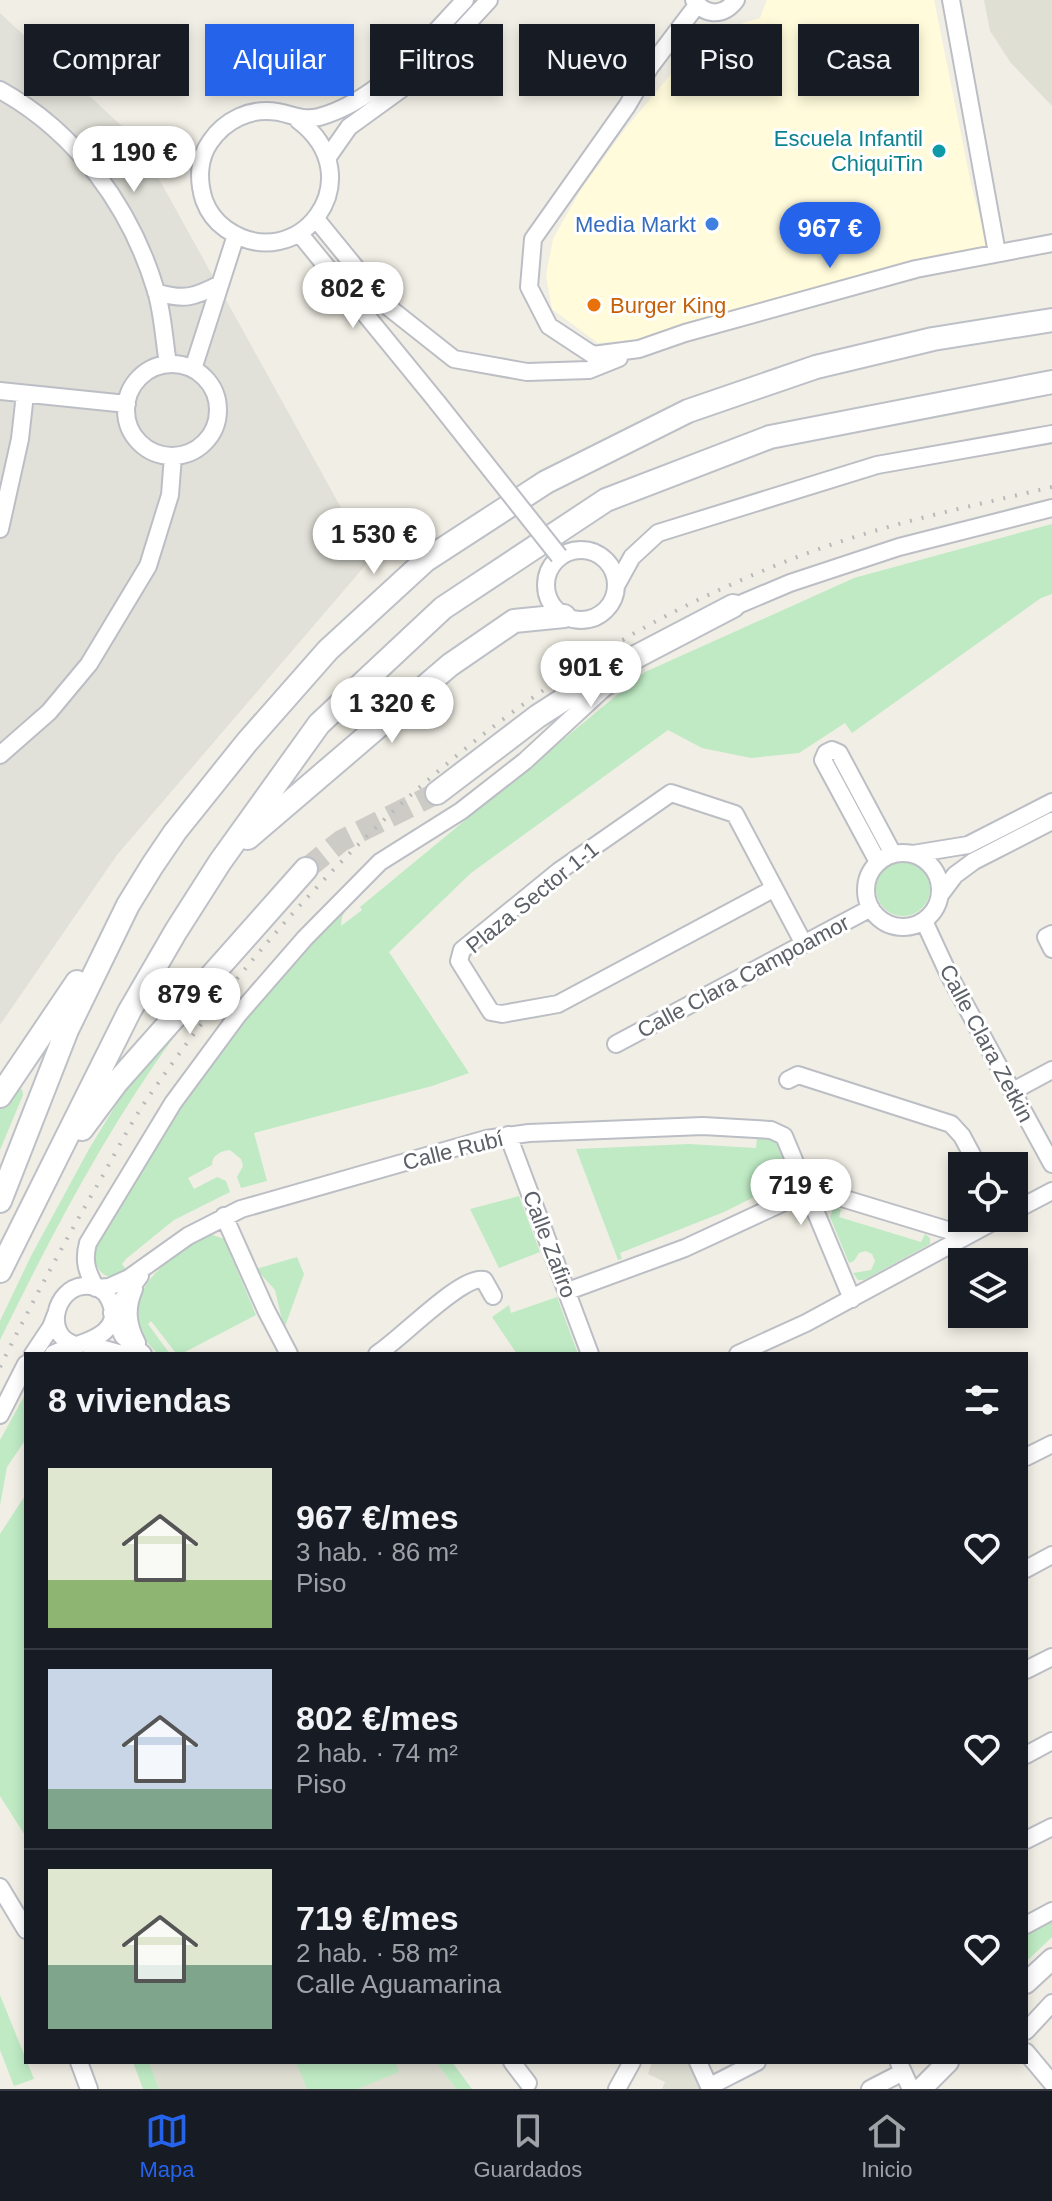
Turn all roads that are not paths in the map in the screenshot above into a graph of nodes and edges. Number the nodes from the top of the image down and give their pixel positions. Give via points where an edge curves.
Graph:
1 (465, 0) edge
2 (489, 0) edge
3 (736, 0) edge
4 (951, 0) edge
5 (696, 3) edge
6 (0, 90) edge
7 (298, 120) junction
8 (328, 157) junction
9 (316, 219) junction
10 (299, 233) junction
11 (236, 235) junction
12 (1052, 243) edge
13 (997, 253) junction
14 (220, 284) junction
15 (156, 292) junction
16 (1052, 320) edge
17 (639, 349) junction
18 (168, 364) junction
19 (193, 369) junction
20 (1052, 382) edge
21 (0, 391) edge
22 (25, 394) junction
23 (127, 404) junction
24 (1052, 434) edge
25 (173, 456) junction
26 (1052, 508) edge
27 (1052, 515) edge
28 (0, 529) edge
29 (915, 543) junction
30 (559, 556) junction
31 (616, 586) junction
32 (733, 606) junction
33 (564, 616) junction
34 (0, 755) edge
35 (437, 793) tunnel mouth
36 (1052, 802) edge
37 (1052, 821) edge
38 (913, 854) junction
39 (886, 858) junction
40 (220, 862) junction
41 (306, 869) tunnel mouth
42 (773, 889) junction
43 (940, 895) junction
44 (128, 905) junction
45 (871, 908) junction
46 (924, 921) junction
47 (1052, 934) edge
48 (804, 944) junction
49 (1052, 949) edge
50 (616, 1044) dead end
51 (1052, 1070) edge
52 (788, 1080) dead end
53 (1013, 1091) junction
54 (0, 1096) edge
55 (508, 1135) junction
56 (971, 1152) edge
57 (1052, 1164) edge
58 (45, 1179) junction
59 (808, 1191) junction
60 (1052, 1191) edge
61 (0, 1201) edge
62 (1028, 1204) edge
63 (224, 1216) junction
64 (974, 1232) edge
65 (967, 1236) junction
66 (5, 1262) edge
67 (144, 1271) junction
68 (0, 1279) edge
69 (96, 1288) junction
70 (568, 1291) junction
71 (493, 1296) dead end
72 (852, 1299) junction
73 (56, 1312) junction
74 (112, 1313) junction
75 (80, 1344) junction
76 (34, 1352) edge
77 (58, 1352) edge
78 (114, 1352) edge
79 (142, 1352) edge
80 (143, 1352) edge
81 (288, 1352) edge
82 (380, 1352) edge
83 (589, 1352) edge
84 (743, 1352) edge
85 (21, 1380) edge
86 (0, 1415) edge
87 (1052, 1444) edge
88 (1028, 1456) edge
89 (1052, 1555) edge
90 (1028, 1568) edge
91 (1052, 1657) edge
92 (1028, 1669) edge
93 (1052, 1741) edge
94 (1028, 1754) edge
95 (1052, 1827) edge
96 (1028, 1839) edge
97 (0, 1887) edge
98 (1052, 1911) edge
99 (1028, 1924) edge
100 (24, 1927) edge
101 (1052, 1959) edge
102 (1028, 1979) edge
103 (1052, 2003) edge
104 (1028, 2029) edge
105 (1028, 2054) edge
106 (80, 2064) edge
107 (514, 2064) edge
108 (631, 2064) edge
109 (699, 2064) edge
110 (754, 2064) edge
111 (946, 2064) edge
112 (900, 2067) edge
113 (529, 2082) edge
114 (1052, 2083) edge
115 (722, 2085) edge
116 (89, 2089) edge
117 (617, 2089) edge
118 (870, 2089) edge
119 (911, 2089) edge
120 (921, 2089) edge

1 - 7 street via 408,61 370,91 339,109
2 - 8 street via 418,77 349,127
3 - 5 street via 721,13 704,11
4 - 13 street
5 - 17 street via 533,239 529,287 549,326 593,355
6 - 15 street via 26,104 105,184 130,227
7 - 8 street
7 - 11 street via 257,111 237,117 207,145 200,165 206,206
8 - 9 street via 327,200
9 - 10 street
9 - 17 street via 387,306 454,359 527,372 589,370
10 - 11 street via 257,242
10 - 30 street, bridge
11 - 14 street
12 - 13 street
13 - 17 street via 836,290
14 - 15 street via 196,297
14 - 19 street
15 - 18 street
16 - 44 main road via 933,339 816,367 688,411 546,482 426,560 328,650 175,832
18 - 19 street
18 - 23 street via 140,377
19 - 25 street via 212,387 218,413 199,448
20 - 40 main road via 770,437 606,500 443,608 319,724
21 - 22 street
22 - 23 street
22 - 28 street
23 - 25 street via 129,426 142,444
24 - 31 street via 877,465 658,533 632,557
25 - 34 street via 170,495 148,566 89,664 49,712
26 - 29 street
27 - 29 street
29 - 32 street
30 - 31 street via 592,551 610,565
30 - 33 street via 546,575 545,588
31 - 33 street via 610,605 594,618
32 - 35 main road via 605,673
32 - 69 street via 648,655 461,811 380,862 305,938 191,1078 111,1202 85,1253
33 - 40 main road via 514,621 450,665
36 - 38 street via 968,845
37 - 43 street via 974,861
38 - 39 street
38 - 43 street via 931,866
39 - 39 street via 839,753 826,753 823,760
39 - 45 street via 866,884
40 - 58 main road via 129,1012
41 - 58 main road via 117,1082
42 - 42 street, Plaza Sector 1-1 via 735,814 671,793 559,871 462,950 459,961 491,1012 558,1004
42 - 48 street, Plaza Sector 1-1
43 - 46 street
44 - 54 main road
44 - 61 main road via 67,1030
45 - 46 street via 889,924 913,926
45 - 48 street, Calle Clara Campoamor
46 - 53 street, Calle Clara Zetkin
47 - 49 street via 1046,937
48 - 50 street, Calle Clara Campoamor
51 - 53 street
52 - 56 street via 798,1075 951,1124
53 - 57 street, Calle Clara Zetkin
55 - 59 street, Calle Rubí via 703,1126 771,1130 786,1140
55 - 63 street, Calle Rubí
55 - 70 street, Calle Zafiro
58 - 66 main road
59 - 65 street
59 - 70 street via 685,1248
59 - 72 street
60 - 62 street
63 - 67 street, Calle Rubí
63 - 81 street
64 - 65 street
65 - 72 street
66 - 68 main road
67 - 69 street, Calle Rubí
67 - 74 street, Calle Rubí
67 - 80 street via 128,1314
69 - 73 street via 70,1291
69 - 74 street via 106,1294
70 - 83 street, Calle Zafiro
71 - 82 street via 484,1280 473,1279
72 - 84 street
73 - 75 street via 61,1338
73 - 76 street
74 - 75 street via 102,1334
74 - 79 street via 123,1336
75 - 77 street
75 - 78 street
85 - 86 street
87 - 88 street
89 - 90 street
91 - 92 street
93 - 94 street
95 - 96 street
97 - 100 street
98 - 99 street
101 - 102 street
103 - 104 street
105 - 114 street
106 - 116 street
107 - 113 street
108 - 117 street
109 - 115 street via 708,2084
110 - 115 street
111 - 120 street
112 - 118 street
112 - 119 street

